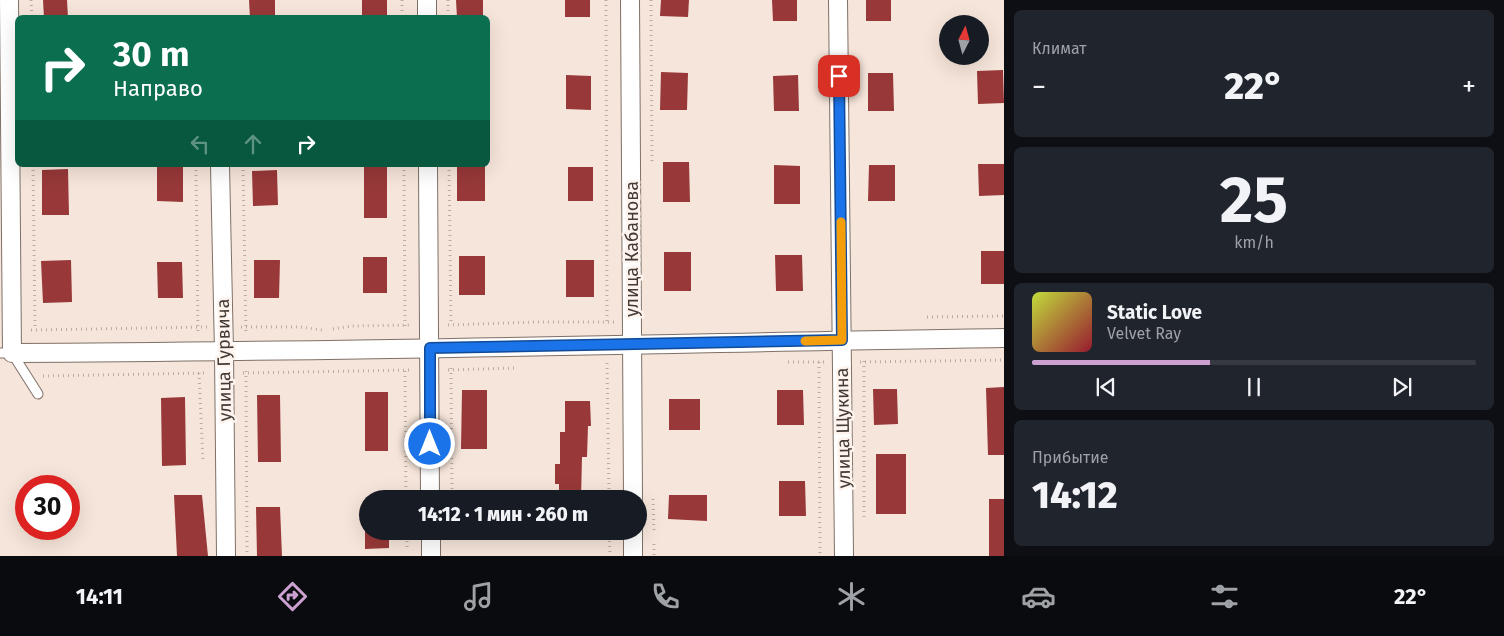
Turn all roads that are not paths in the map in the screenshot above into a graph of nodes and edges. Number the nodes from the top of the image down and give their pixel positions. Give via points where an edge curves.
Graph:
1 (8, 0) edge
2 (427, 0) edge
3 (630, 0) edge
4 (838, 0) edge
5 (427, 15) edge
6 (220, 167) edge
7 (428, 167) edge
8 (1004, 338) edge
9 (842, 340) junction
10 (632, 343) junction
11 (430, 348) junction
12 (224, 352) junction
13 (6, 353) edge
14 (38, 394) dead end
15 (430, 490) edge
16 (633, 490) edge
17 (430, 540) edge
18 (633, 540) edge
19 (226, 556) edge
20 (431, 556) edge
21 (633, 556) edge
22 (844, 556) edge

1 - 13 street via 12,331
2 - 5 street
3 - 10 street, улица Кабанова
4 - 9 street, улица Щукина
6 - 12 street, улица Гурвича
7 - 11 street
8 - 9 street
9 - 10 street
9 - 22 street, улица Щукина
10 - 11 street
10 - 16 street, улица Кабанова
11 - 12 street
11 - 15 street
12 - 13 street
12 - 19 street, улица Гурвича
13 - 14 lane
17 - 20 street
18 - 21 street

